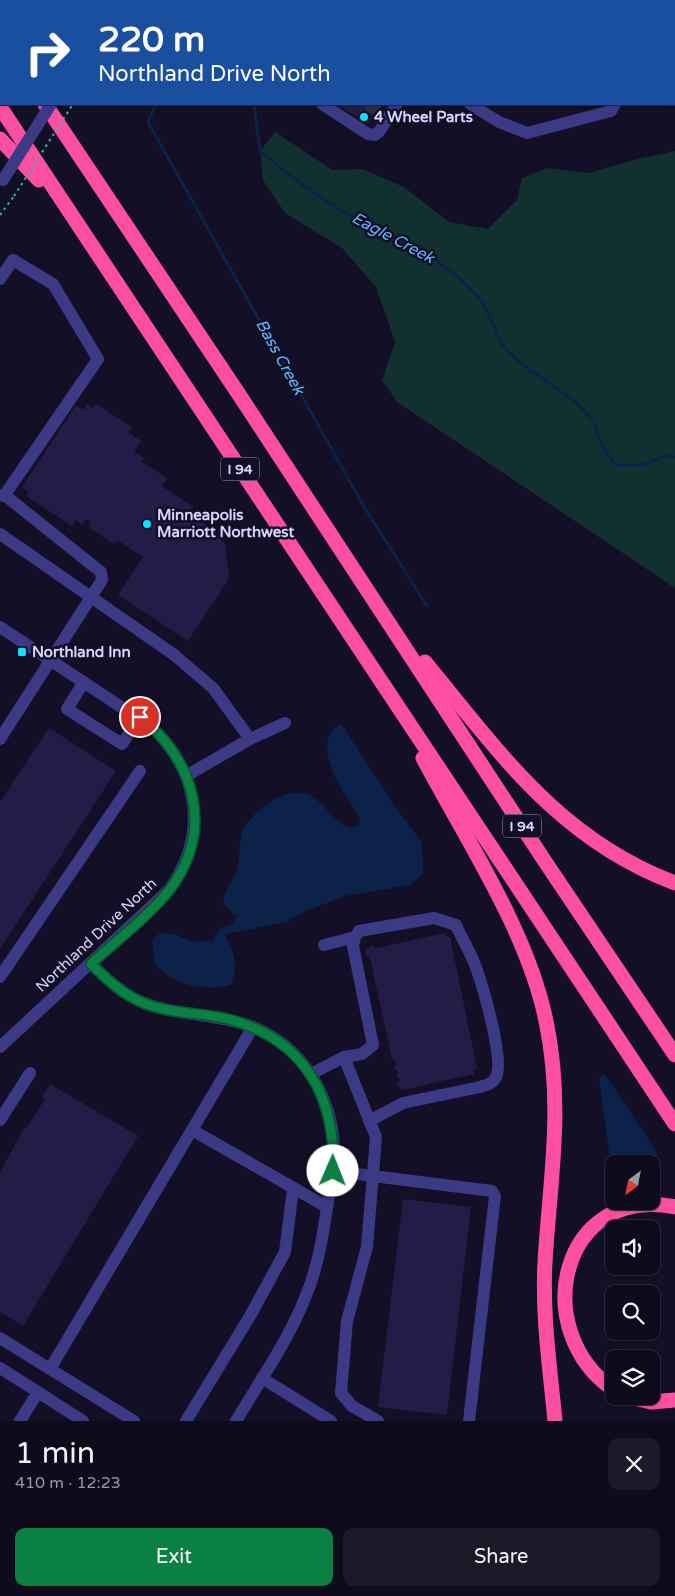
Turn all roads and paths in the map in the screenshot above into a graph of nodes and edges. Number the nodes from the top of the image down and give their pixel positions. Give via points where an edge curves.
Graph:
1 (47, 105) edge
2 (72, 105) edge
3 (324, 105) edge
4 (396, 105) edge
5 (472, 105) edge
6 (614, 105) edge
7 (0, 107) edge
8 (0, 139) edge
9 (1, 182) edge
10 (0, 215) edge
11 (106, 266) junction
12 (0, 279) edge
13 (2, 495) edge
14 (0, 534) edge
15 (91, 596) junction
16 (370, 596) junction
17 (0, 628) edge
18 (50, 660) junction
19 (376, 671) junction
20 (84, 682) junction
21 (140, 717) junction
22 (285, 723) dead end
23 (0, 739) edge
24 (250, 739) junction
25 (140, 771) dead end
26 (186, 776) junction
27 (675, 883) edge
28 (355, 937) junction
29 (324, 945) dead end
30 (91, 964) junction
31 (0, 977) edge
32 (253, 1027) junction
33 (0, 1047) edge
34 (675, 1055) edge
35 (344, 1057) junction
36 (30, 1073) dead end
37 (311, 1074) junction
38 (0, 1120) edge
39 (369, 1121) junction
40 (675, 1124) edge
41 (192, 1130) junction
42 (333, 1171) junction
43 (372, 1175) junction
44 (293, 1188) junction
45 (327, 1207) junction
46 (675, 1207) edge
47 (0, 1338) edge
48 (0, 1368) edge
49 (50, 1369) junction
50 (262, 1378) junction
51 (605, 1382) edge
52 (38, 1392) junction
53 (675, 1400) edge
54 (660, 1401) edge
55 (20, 1421) edge
56 (83, 1421) edge
57 (134, 1421) edge
58 (186, 1421) edge
59 (236, 1421) edge
60 (331, 1421) edge
61 (378, 1421) edge
62 (469, 1421) edge
63 (555, 1421) edge

1 - 9 street, bridge
1 - 16 highway, I 94
2 - 10 path, bridge
3 - 4 street via 368,134 375,135
5 - 6 street via 499,122 527,133 611,111
7 - 11 highway, I 94
8 - 11 highway via 52,194
11 - 19 highway, I 94
12 - 13 street via 14,260 52,284 98,359
13 - 15 street via 101,572 102,580
14 - 15 street
15 - 18 street
15 - 24 street via 173,654 213,688
16 - 27 highway via 514,770 542,798 580,832 613,854
16 - 34 highway, I 94
17 - 18 street, Northland Drive North
18 - 20 street, Northland Drive North
18 - 23 street
19 - 40 highway, I 94
19 - 63 highway via 508,916 526,956 542,1005 552,1063 556,1119 545,1288
20 - 21 street, Northland Drive North
20 - 21 street via 67,709 122,744
21 - 26 street, Northland Drive North via 174,750
22 - 24 street
24 - 26 street
25 - 31 street
26 - 30 street, Northland Drive North via 192,792 194,822 191,846 181,871 157,902
28 - 29 street
28 - 35 street via 353,946 373,1045 362,1054
28 - 39 street via 359,931 434,918 456,925 473,961 489,1015 499,1069 491,1083 404,1103
30 - 32 street via 119,990 140,1002
30 - 33 street, Northland Drive North
32 - 37 street via 284,1046
32 - 41 street
35 - 37 street
35 - 39 street
36 - 38 street
37 - 42 street via 331,1123
39 - 43 street via 376,1137
41 - 44 street
41 - 49 street
42 - 43 street
42 - 45 street
43 - 61 street via 367,1247 347,1320 340,1388 345,1400
43 - 62 street via 492,1191 495,1196
44 - 45 street
44 - 58 street via 285,1252
45 - 50 street via 310,1286 295,1321
46 - 51 highway via 646,1205 613,1214 588,1234 570,1261 563,1295 572,1336 588,1368
47 - 49 street
48 - 52 street
49 - 57 street
50 - 59 street
50 - 60 street
52 - 55 street
52 - 56 street
53 - 54 highway

